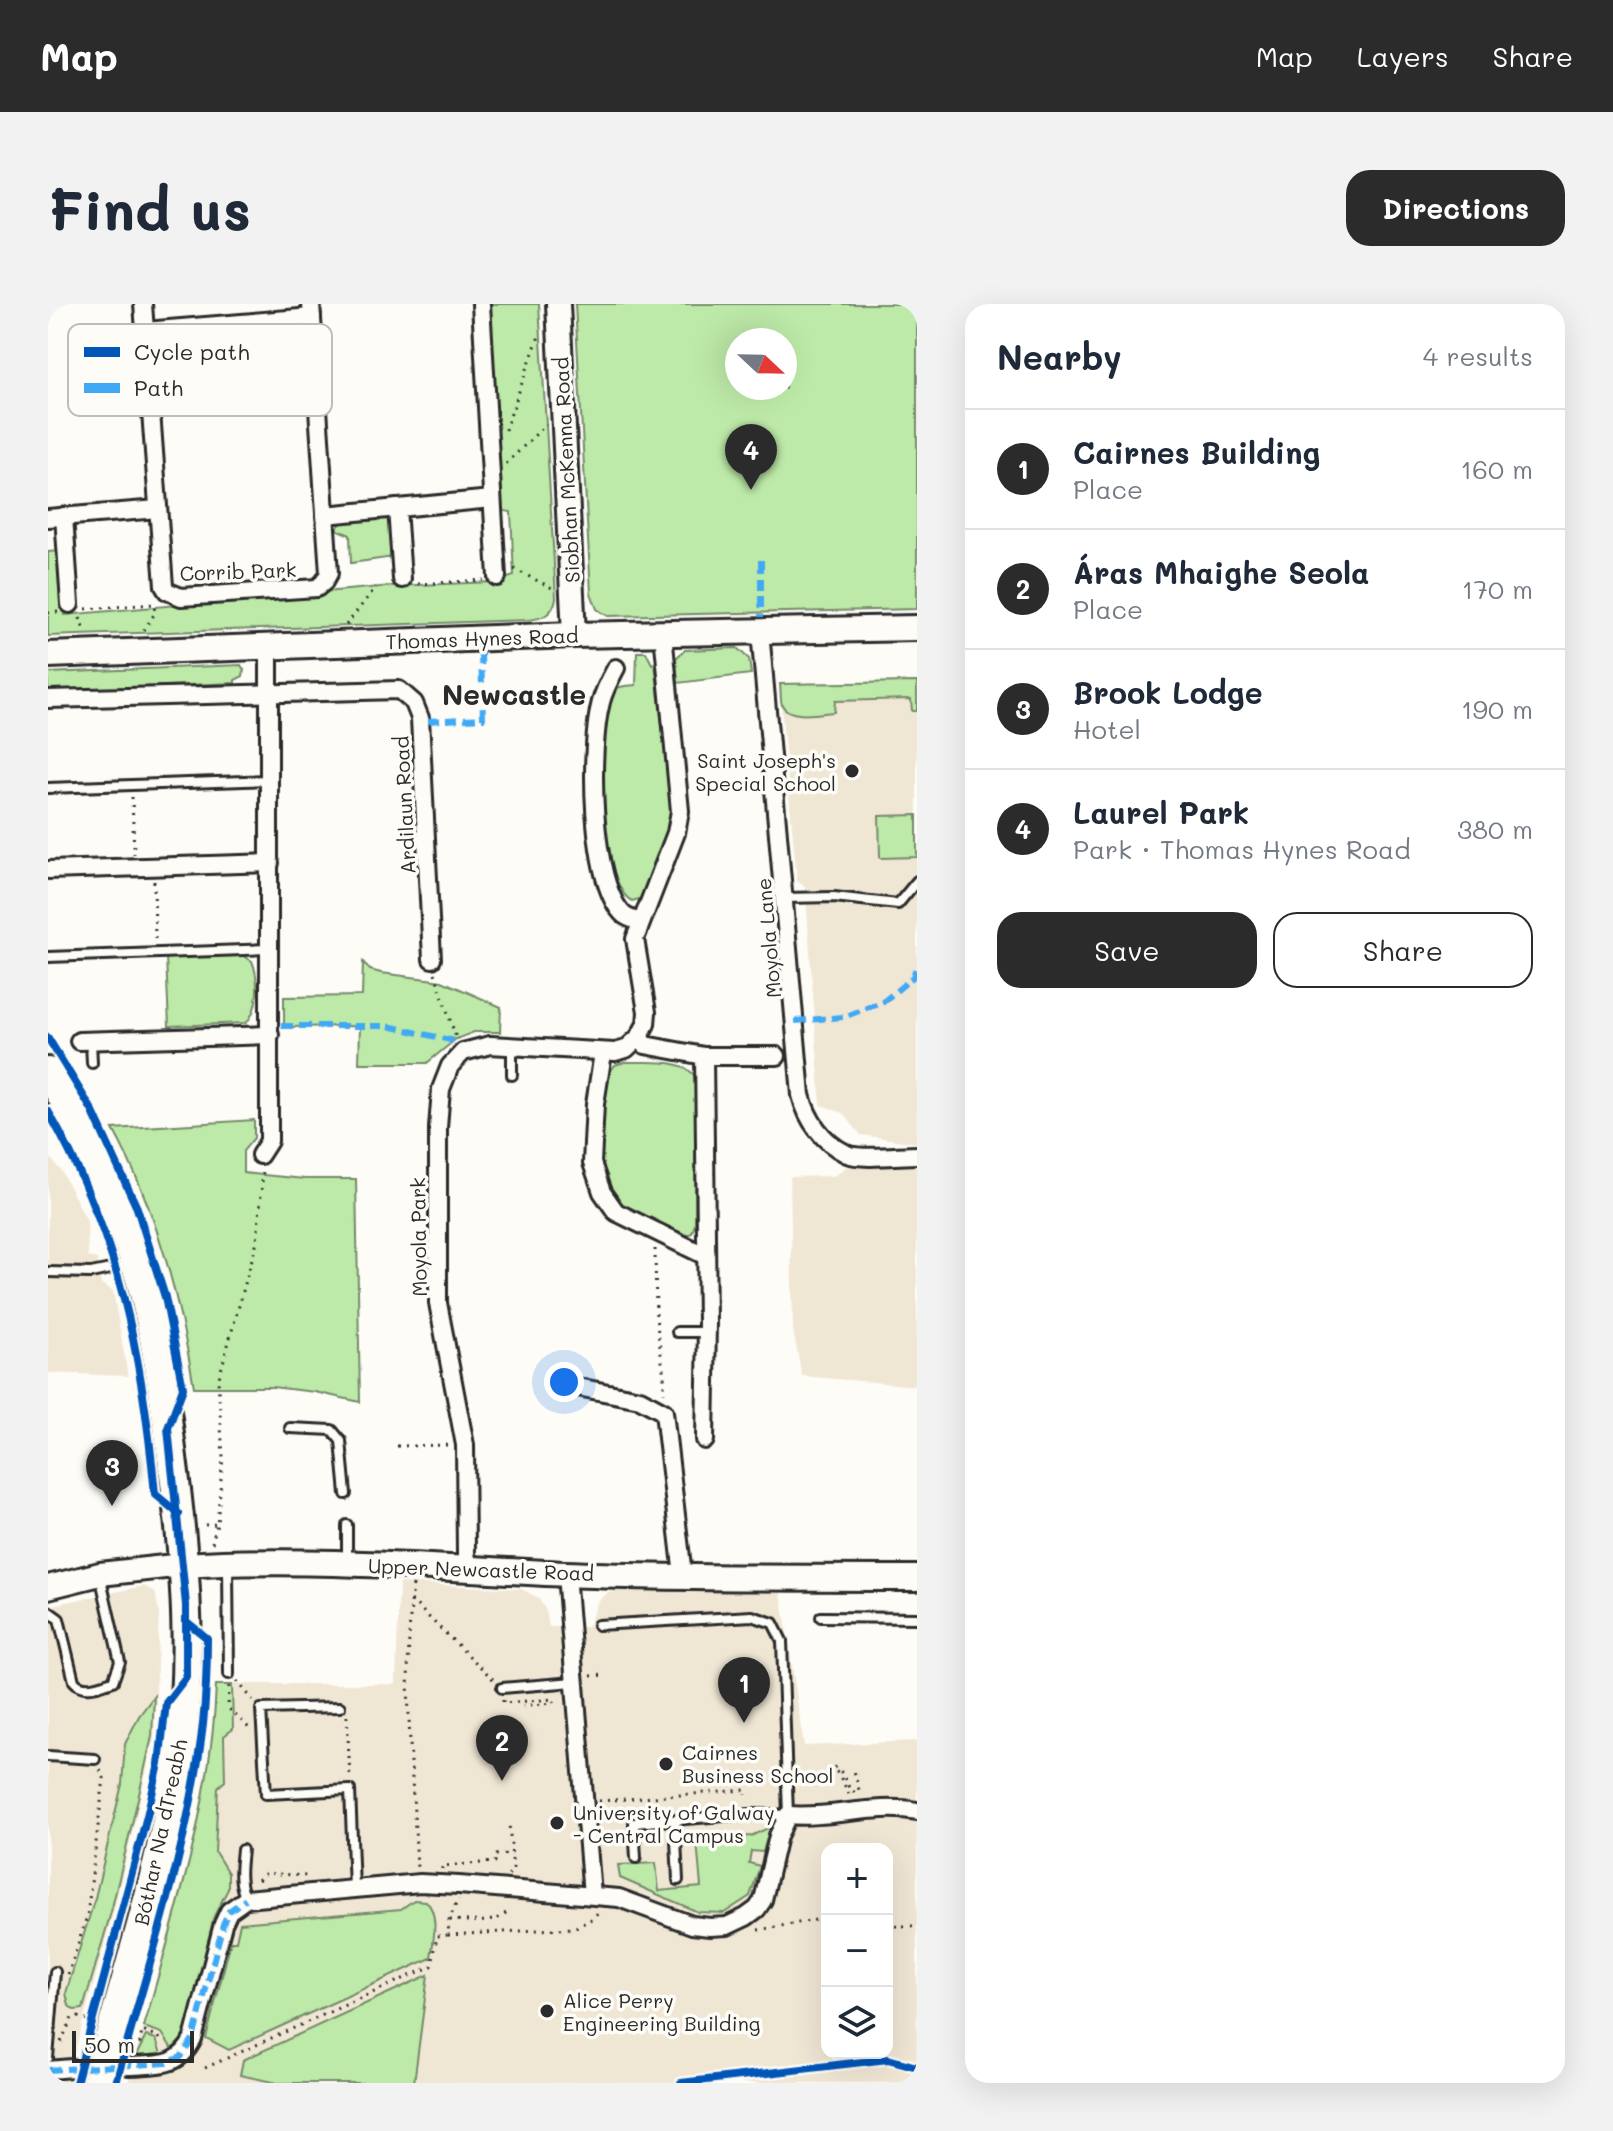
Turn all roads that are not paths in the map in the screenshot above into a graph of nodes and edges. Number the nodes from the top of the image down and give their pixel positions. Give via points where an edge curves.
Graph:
1 (143, 304) edge
2 (481, 304) edge
3 (558, 304) edge
4 (312, 311) edge
5 (144, 324) edge
6 (203, 324) edge
7 (151, 416) edge
8 (319, 416) edge
9 (492, 499) junction
10 (397, 508) junction
11 (158, 509) junction
12 (325, 515) junction
13 (56, 517) edge
14 (494, 572) road end
15 (406, 582) road end
16 (67, 608) road end
17 (917, 628) edge
18 (760, 631) junction
19 (663, 633) junction
20 (574, 635) junction
21 (269, 645) junction
22 (48, 655) edge
23 (616, 668) dead end
24 (269, 692) junction
25 (48, 699) edge
26 (270, 780) junction
27 (48, 788) edge
28 (270, 863) junction
29 (48, 870) edge
30 (917, 881) edge
31 (785, 898) junction
32 (641, 922) junction
33 (269, 949) junction
34 (48, 957) edge
35 (432, 959) road end
36 (270, 1035) junction
37 (639, 1037) junction
38 (85, 1041) joint
39 (512, 1046) junction
40 (603, 1053) junction
41 (704, 1056) junction
42 (777, 1056) dead end
43 (92, 1063) dead end
44 (48, 1072) edge
45 (512, 1075) dead end
46 (260, 1155) road end
47 (917, 1155) edge
48 (706, 1256) junction
49 (135, 1264) junction
50 (48, 1272) edge
51 (707, 1328) junction
52 (677, 1332) dead end
53 (572, 1386) dead end
54 (290, 1428) dead end
55 (705, 1440) dead end
56 (346, 1494) dead end
57 (347, 1525) dead end
58 (228, 1562) junction
59 (347, 1564) junction
60 (183, 1565) junction
61 (469, 1567) junction
62 (100, 1574) junction
63 (566, 1574) junction
64 (683, 1575) junction
65 (917, 1578) edge
66 (48, 1587) edge
67 (48, 1611) edge
68 (821, 1617) dead end
69 (917, 1618) edge
70 (598, 1625) dead end
71 (229, 1674) road end
72 (580, 1679) junction
73 (502, 1688) road end
74 (340, 1707) road end
75 (48, 1756) edge
76 (95, 1759) road end
77 (917, 1811) edge
78 (788, 1815) junction
79 (675, 1821) junction
80 (242, 1850) dead end
81 (636, 1858) dead end
82 (678, 1880) dead end
83 (354, 1888) junction
84 (592, 1895) junction
85 (246, 1899) junction
86 (55, 1972) dead end
87 (48, 2058) edge
88 (126, 2062) road end
89 (72, 2068) dead end
90 (48, 2070) edge
91 (97, 2083) edge

1 - 5 street, Corrib Park
2 - 9 street
3 - 20 street, Siobhan McKenna Road
4 - 6 street, Corrib Park
7 - 11 street, Corrib Park
8 - 12 street, Corrib Park
9 - 10 street
9 - 14 street
10 - 12 street
10 - 15 street
11 - 12 street, Corrib Park via 164,586 181,597 317,588 329,573
11 - 13 street
13 - 16 street
17 - 18 main road, Thomas Hynes Road
18 - 19 main road, Thomas Hynes Road
18 - 31 street, Moyola Lane
19 - 20 main road, Thomas Hynes Road
19 - 32 street via 680,811
20 - 21 main road, Thomas Hynes Road
21 - 22 main road, Thomas Hynes Road
21 - 24 street
23 - 32 street via 601,703 595,737 595,815 612,894 622,913
24 - 25 street, Ardilaun Road
24 - 26 street
24 - 35 street, Ardilaun Road via 399,690 414,703 420,718
26 - 27 lane
26 - 28 street
28 - 29 street
28 - 33 street
30 - 31 lane via 898,904
31 - 47 street, Moyola Lane via 806,1117 848,1155
32 - 37 street via 635,947 647,1019
33 - 34 lane
33 - 36 street
36 - 38 street
36 - 46 street via 269,1141
37 - 40 street via 621,1051
37 - 41 street via 645,1045
38 - 43 lane
39 - 40 street
39 - 45 lane
39 - 61 street, Moyola Park via 477,1046 463,1052 450,1066 439,1102 438,1289 465,1445
40 - 48 street via 592,1163 602,1192 616,1212
41 - 42 street
41 - 48 street
44 - 49 highway, Bóthar Na dTreabh via 94,1158
48 - 51 street
49 - 50 lane via 91,1273
49 - 60 highway, Bóthar Na dTreabh via 159,1365
51 - 52 lane
51 - 55 street
53 - 64 street via 640,1399 664,1412
54 - 56 lane via 338,1433
57 - 59 lane
58 - 59 main road, Upper Newcastle Road
58 - 60 main road, Upper Newcastle Road
58 - 71 lane
59 - 61 main road, Upper Newcastle Road
60 - 62 street, Upper Newcastle Road
60 - 91 highway, Bóthar Na dTreabh via 187,1660 174,1785
61 - 63 main road, Upper Newcastle Road
62 - 66 street, Upper Newcastle Road
62 - 67 lane via 120,1662 113,1681 77,1686 59,1619
63 - 64 main road, Upper Newcastle Road
63 - 72 street
64 - 65 main road, Upper Newcastle Road
68 - 69 lane
70 - 78 lane via 752,1616 773,1623 782,1641
72 - 73 lane
72 - 84 street
74 - 83 lane via 261,1709 266,1794 350,1790
75 - 76 lane
77 - 78 street
78 - 79 lane
78 - 84 street via 763,1900 737,1922 701,1927 619,1898
79 - 81 lane via 634,1823
79 - 82 lane
80 - 85 lane via 240,1880
83 - 84 street via 420,1883
83 - 85 street
85 - 88 street via 229,1911 223,1924 187,2050 175,2060
86 - 87 lane
89 - 90 street

